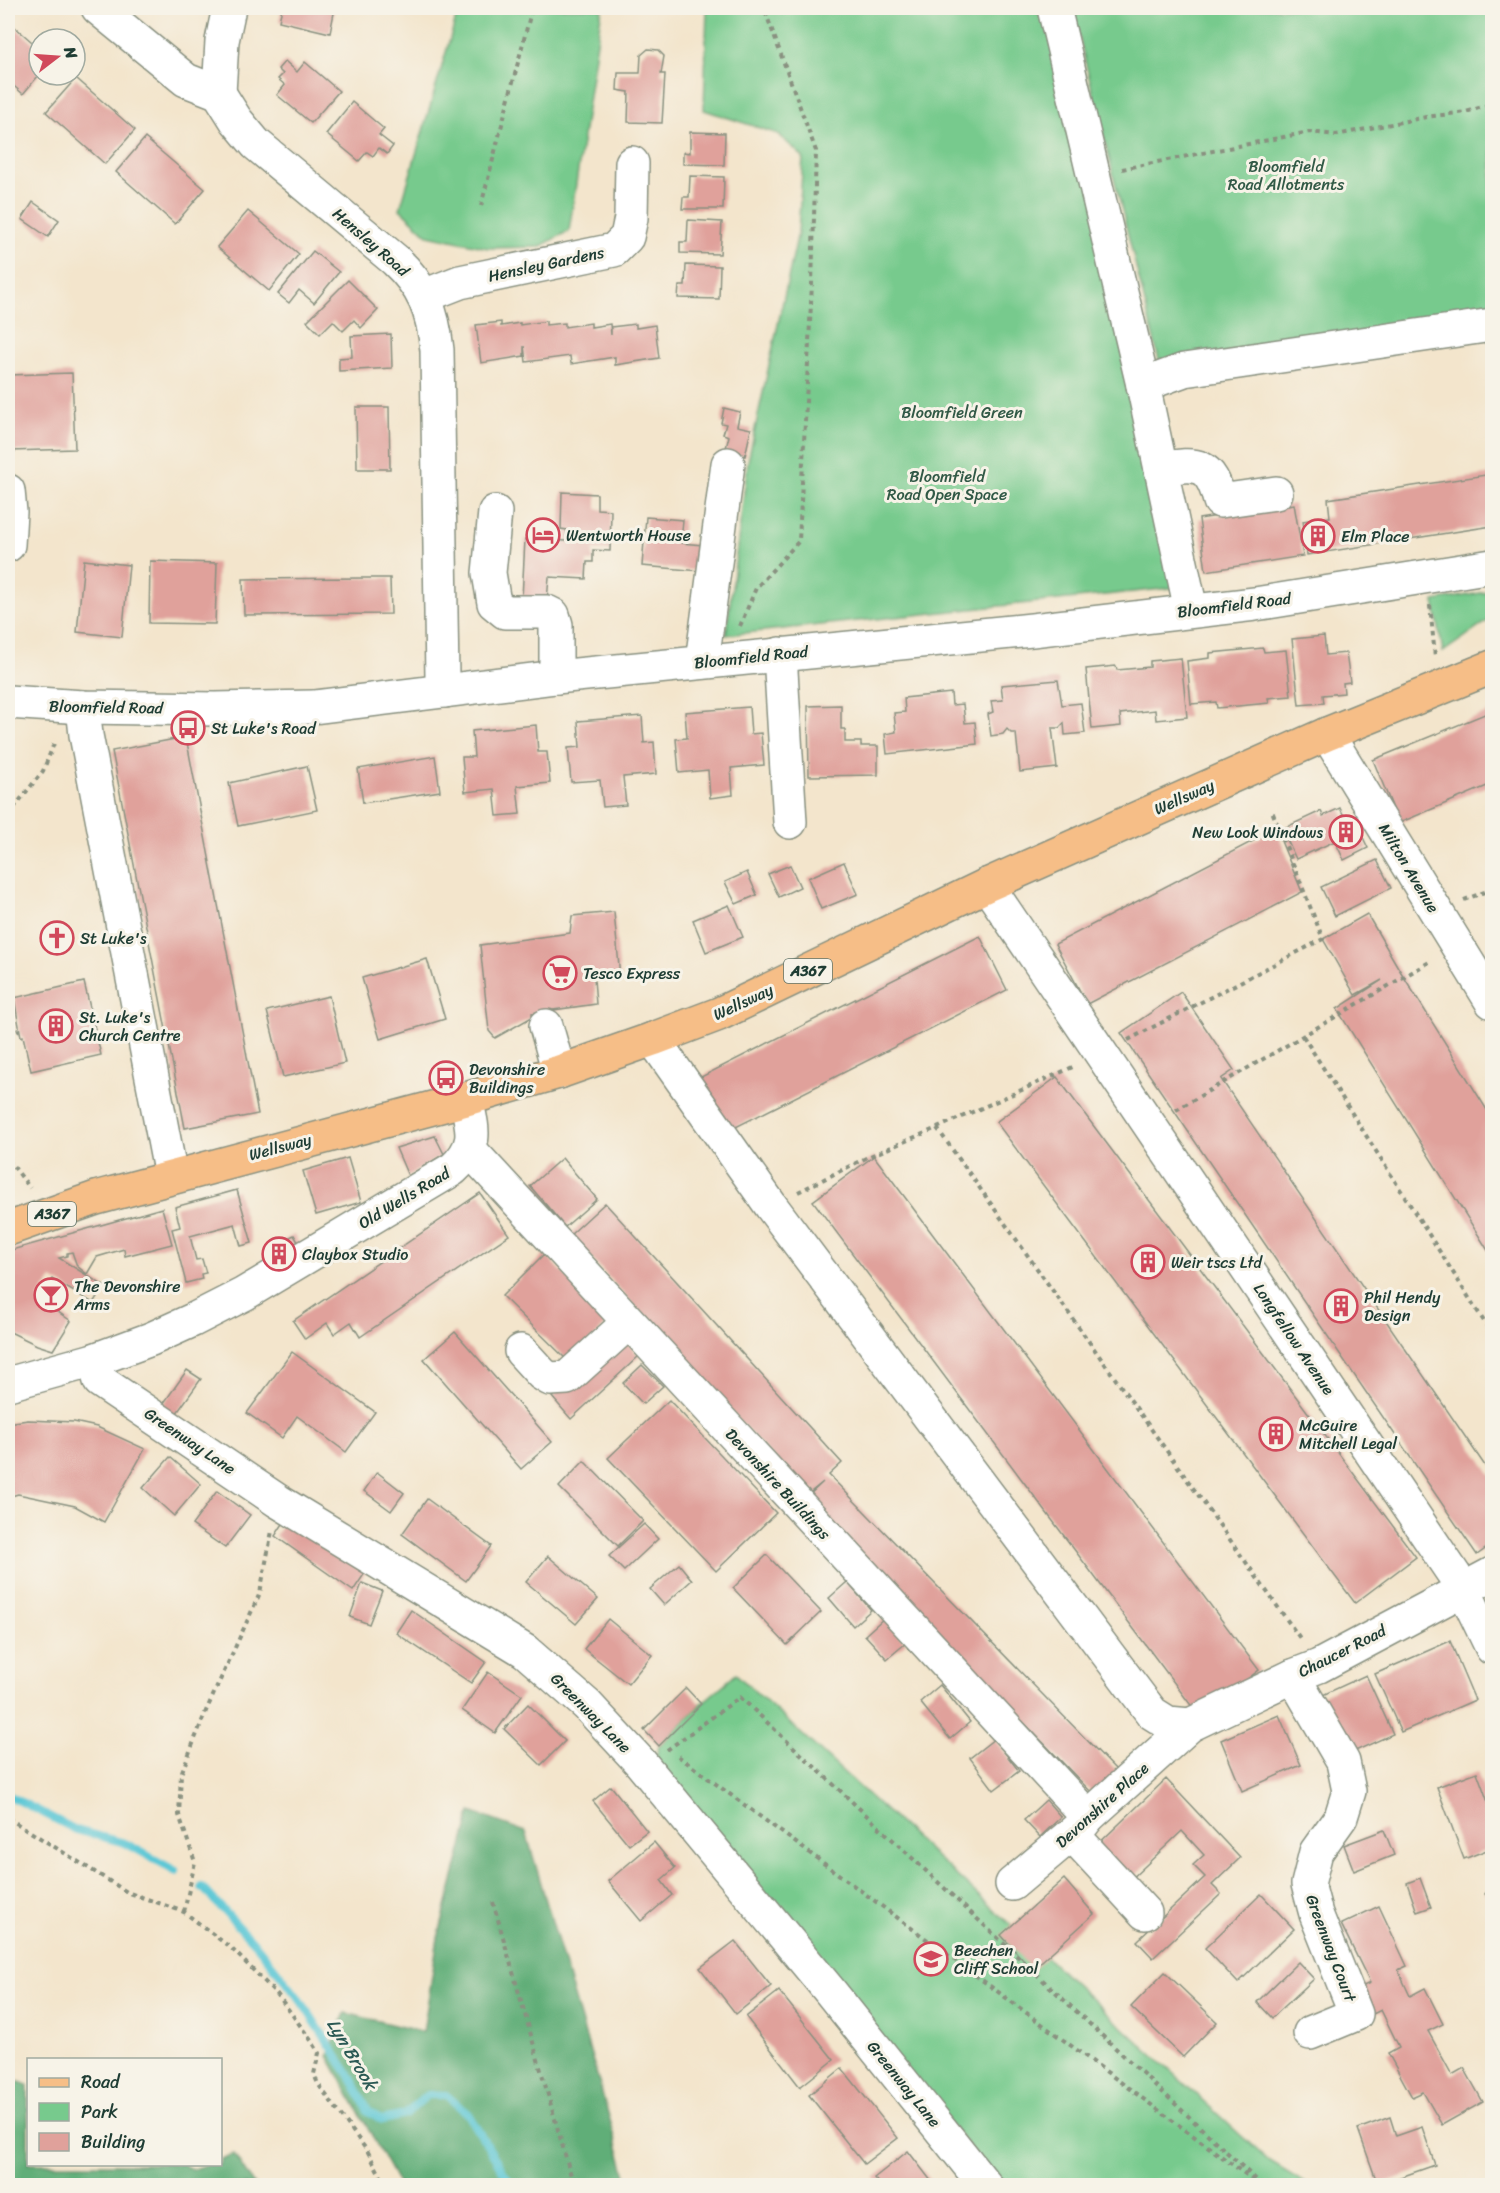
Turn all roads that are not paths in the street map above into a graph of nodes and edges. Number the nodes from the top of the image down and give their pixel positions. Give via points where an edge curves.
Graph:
1 (98, 8) edge
2 (229, 8) edge
3 (1054, 8) edge
4 (219, 93) junction
5 (632, 163) dead end
6 (424, 296) junction
7 (1492, 325) edge
8 (1143, 385) junction
9 (728, 464) dead end
10 (1161, 469) junction
11 (8, 491) edge
12 (1276, 493) dead end
13 (495, 512) dead end
14 (8, 545) edge
15 (1492, 566) edge
16 (1191, 610) junction
17 (780, 654) junction
18 (717, 660) junction
19 (1492, 667) edge
20 (556, 677) junction
21 (445, 691) junction
22 (8, 702) edge
23 (83, 707) junction
24 (1327, 734) junction
25 (790, 822) dead end
26 (987, 885) junction
27 (1492, 1002) edge
28 (546, 1026) dead end
29 (653, 1039) junction
30 (560, 1072) junction
31 (466, 1098) junction
32 (470, 1150) junction
33 (171, 1176) junction
34 (96, 1198) junction
35 (8, 1210) edge
36 (8, 1229) edge
37 (628, 1323) junction
38 (521, 1351) dead end
39 (94, 1360) junction
40 (8, 1384) edge
41 (1492, 1574) edge
42 (1463, 1588) junction
43 (1492, 1648) edge
44 (1306, 1671) junction
45 (1190, 1725) junction
46 (1080, 1825) junction
47 (1012, 1884) dead end
48 (1145, 1913) dead end
49 (1310, 2034) dead end
50 (986, 2186) edge

1 - 4 street via 186,80
2 - 4 street via 220,51
3 - 8 street
4 - 6 street, Hensley Road via 256,144 395,260
5 - 6 street, Hensley Gardens via 631,218 627,237 614,250 460,282
6 - 21 street, Hensley Road via 434,324 437,350
7 - 8 street via 1184,370
8 - 10 street
9 - 18 street
10 - 12 street via 1184,465 1204,468 1215,482 1220,501
10 - 16 street
11 - 14 street
13 - 20 street via 489,573 494,603 505,612 553,615
15 - 16 street, Bloomfield Road
16 - 17 street, Bloomfield Road
17 - 18 street, Bloomfield Road
17 - 25 street
18 - 20 street, Bloomfield Road
19 - 24 main road, Wellsway / A367
20 - 21 street, Bloomfield Road
21 - 23 street, Bloomfield Road via 314,707
22 - 23 street, Bloomfield Road
23 - 33 street
24 - 26 main road, Wellsway / A367
24 - 27 street, Milton Avenue
26 - 29 main road, Wellsway / A367 via 719,1014
26 - 42 street, Longfellow Avenue
28 - 30 street
29 - 30 main road, Wellsway / A367
29 - 45 street via 771,1206 1152,1713 1168,1723
30 - 31 main road, Wellsway / A367
31 - 32 street via 471,1120
31 - 33 main road, Wellsway / A367
32 - 37 street, Devonshire Buildings
32 - 39 street, Old Wells Road via 453,1169 244,1294 151,1339
33 - 34 main road, Wellsway / A367
34 - 35 main road, Wellsway / A367
34 - 36 main road, Wellsway / A367
37 - 38 street via 567,1378 550,1379
37 - 46 street, Devonshire Buildings
39 - 40 street, Old Wells Road
39 - 50 street, Greenway Lane via 100,1380 278,1501 525,1651 653,1756 829,1990
41 - 42 street, Chaucer Road
42 - 43 street, Longfellow Avenue
42 - 44 street, Chaucer Road
44 - 45 street, Chaucer Road
44 - 49 street, Greenway Court via 1343,1762 1350,1791 1341,1817 1316,1852 1308,1884 1356,2014
45 - 46 street, Devonshire Place
46 - 47 street, Devonshire Place
46 - 48 street, Devonshire Buildings

